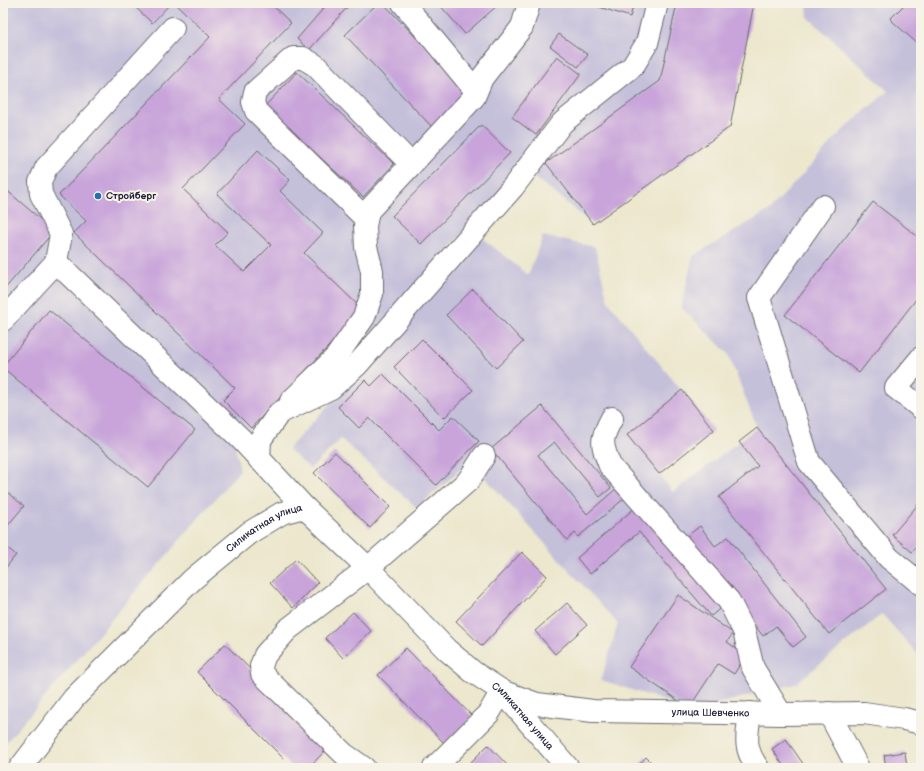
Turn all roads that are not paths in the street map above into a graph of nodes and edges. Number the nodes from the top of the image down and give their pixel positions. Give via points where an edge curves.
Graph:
1 (403, 3) edge
2 (527, 3) edge
3 (657, 3) edge
4 (173, 28) dead end
5 (476, 91) junction
6 (411, 164) junction
7 (823, 206) dead end
8 (366, 219) junction
9 (56, 262) junction
10 (3, 320) edge
11 (921, 358) edge
12 (921, 408) edge
13 (279, 413) junction
14 (612, 418) dead end
15 (484, 456) dead end
16 (259, 459) junction
17 (304, 507) junction
18 (368, 568) junction
19 (921, 584) edge
20 (502, 691) junction
21 (750, 713) junction
22 (829, 713) junction
23 (781, 714) junction
24 (921, 723) edge
25 (341, 761) edge
26 (751, 765) edge
27 (20, 768) edge
28 (364, 768) edge
29 (434, 768) edge
30 (568, 768) edge
31 (858, 768) edge

1 - 5 street
2 - 5 street via 522,27 482,78
3 - 13 street via 647,43 633,66 562,123 513,187 357,365 331,388
4 - 9 street via 46,168 40,182 41,194 61,234
5 - 6 street via 474,97
6 - 8 street via 368,211
6 - 8 street via 315,65 303,58 292,58 255,92 253,102 256,111
7 - 19 street via 759,298 808,462 889,558
8 - 13 street via 366,247 372,271 372,294 364,316 336,356
9 - 10 street
9 - 16 street
11 - 12 street via 896,388
13 - 16 street via 260,440
14 - 23 street via 605,432 603,447 610,466 729,601 744,631 753,668
15 - 18 street via 468,480
16 - 17 street
17 - 18 street, Силикатная улица
17 - 27 street, Силикатная улица via 282,513 249,533 193,579 74,698
18 - 20 street, Силикатная улица via 447,650 473,672
18 - 25 street via 287,630 265,655 261,666 262,674
20 - 21 street, улица Шевченко via 537,704 593,711
20 - 29 street via 489,713
20 - 30 street, Силикатная улица
21 - 23 street, улица Шевченко
21 - 26 street via 747,743
22 - 23 street, улица Шевченко
22 - 24 street, улица Шевченко via 864,713
22 - 31 street
25 - 28 street

